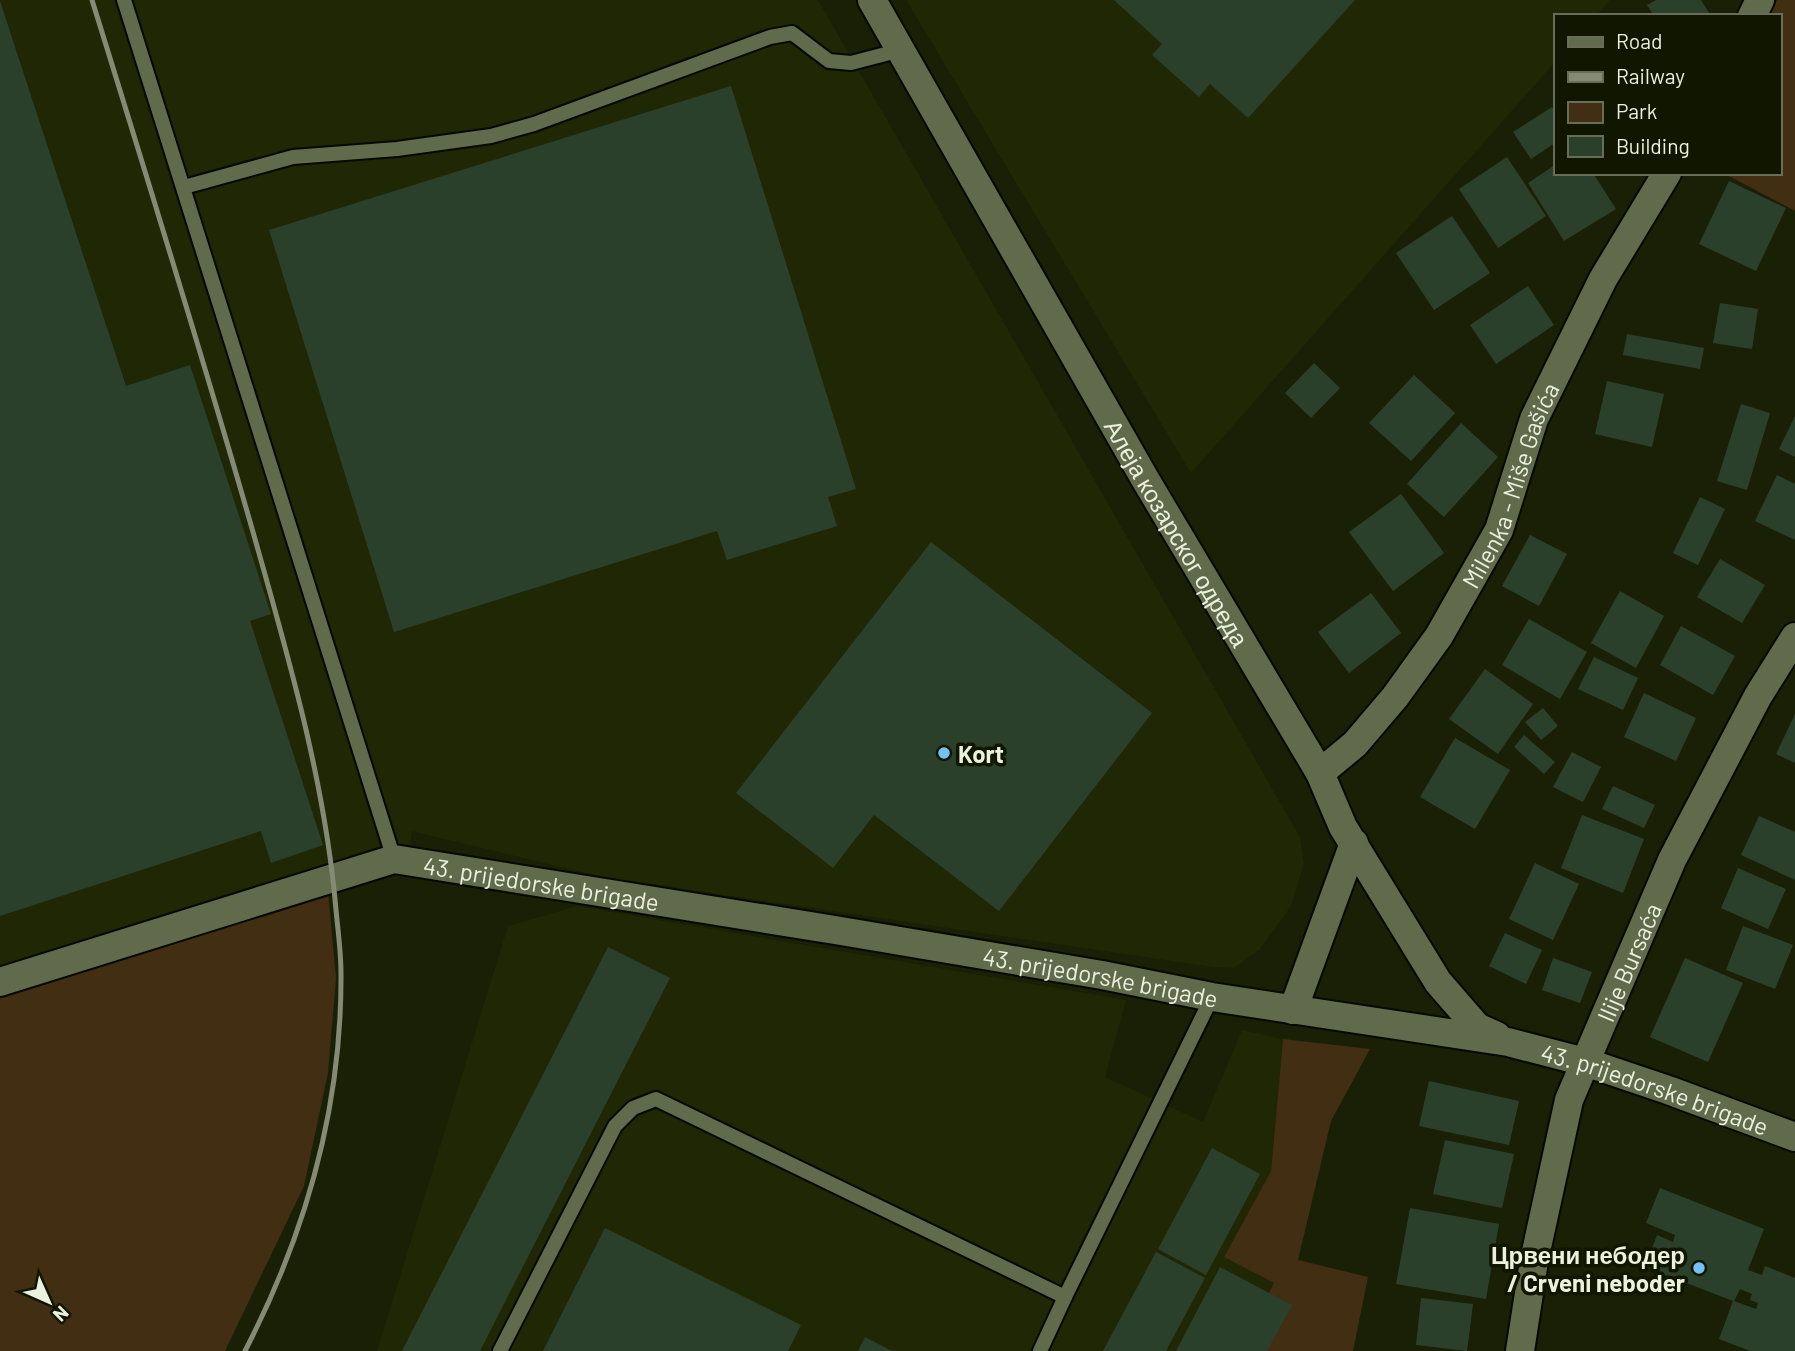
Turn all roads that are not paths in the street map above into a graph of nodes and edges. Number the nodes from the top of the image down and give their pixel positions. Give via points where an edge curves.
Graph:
1 (124, 0) edge
2 (872, 0) edge
3 (901, 50) junction
4 (1666, 175) edge
5 (184, 187) junction
6 (1795, 638) edge
7 (1320, 773) junction
8 (1354, 843) junction
9 (394, 859) junction
10 (0, 982) edge
11 (1212, 997) junction
12 (1293, 1010) junction
13 (1508, 1042) junction
14 (1585, 1062) junction
15 (1795, 1137) edge
16 (1065, 1297) junction
17 (500, 1351) edge
18 (1040, 1351) edge
19 (1520, 1351) edge

1 - 5 lane
2 - 3 street, Алеја козарског одреда
3 - 5 lane via 851,63 829,61 792,33 770,37 491,136 293,157
3 - 7 street, Алеја козарског одреда via 1144,479
4 - 7 street, Milenka - Miše Gašića via 1603,279 1534,419 1499,530 1439,636 1395,697 1354,744
5 - 9 lane
6 - 14 street, Ilije Bursaća via 1758,696 1672,860
7 - 8 street, Алеја козарског одреда
8 - 12 street
8 - 13 street, Алеја козарског одреда via 1438,982 1477,1027
9 - 10 street
9 - 11 street, 43. prijedorske brigade via 855,933
11 - 12 street, 43. prijedorske brigade
11 - 16 lane
12 - 13 street, 43. prijedorske brigade
13 - 14 street, 43. prijedorske brigade
14 - 15 street, 43. prijedorske brigade
14 - 19 street, Ilije Bursaća via 1569,1100 1534,1261
16 - 17 lane via 656,1098 633,1108 615,1126
16 - 18 lane

